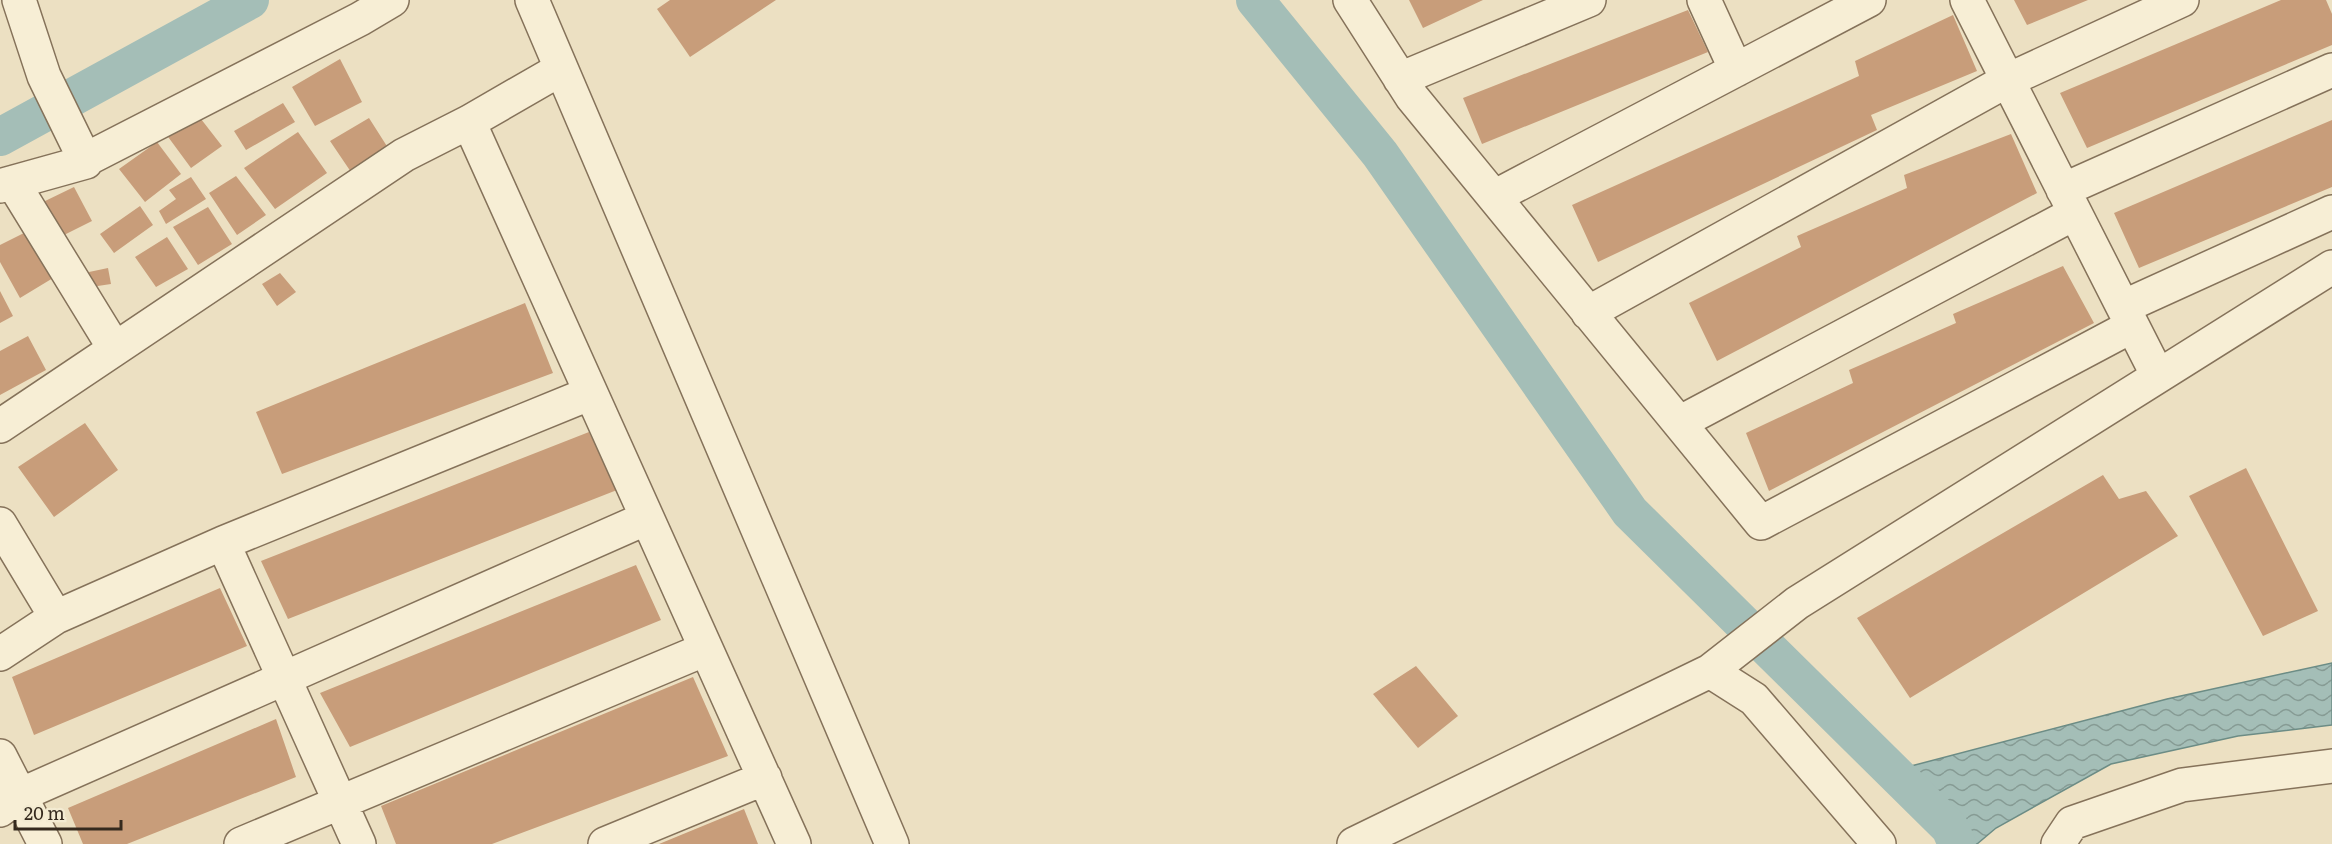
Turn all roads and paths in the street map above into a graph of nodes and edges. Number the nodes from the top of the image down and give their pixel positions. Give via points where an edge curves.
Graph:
1 (19, 0) edge
2 (392, 0) edge
3 (532, 0) edge
4 (1350, 0) edge
5 (1589, 0) edge
6 (1704, 0) edge
7 (1869, 0) edge
8 (1967, 0) edge
9 (2182, 0) edge
10 (561, 69) junction
11 (1736, 70) junction
12 (2332, 70) edge
13 (1400, 79) junction
14 (2008, 80) junction
15 (469, 122) junction
16 (85, 160) junction
17 (7, 184) edge
18 (1494, 197) junction
19 (2069, 202) junction
20 (2332, 212) edge
21 (2332, 267) edge
22 (1588, 313) junction
23 (2128, 316) junction
24 (115, 349) junction
25 (2158, 376) junction
26 (591, 393) junction
27 (1679, 423) junction
28 (0, 426) edge
29 (647, 518) junction
30 (0, 524) edge
31 (223, 543) junction
32 (56, 617) junction
33 (706, 649) junction
34 (0, 654) edge
35 (1710, 671) junction
36 (284, 678) junction
37 (0, 756) edge
38 (2332, 766) edge
39 (765, 778) junction
40 (340, 802) junction
41 (10, 803) edge
42 (1398, 835) edge
43 (45, 844) edge
44 (241, 844) edge
45 (359, 844) edge
46 (605, 844) edge
47 (794, 844) edge
48 (892, 844) edge
49 (1354, 844) edge
50 (1880, 844) edge
51 (2058, 844) edge

1 - 16 street via 44,76
2 - 16 street
3 - 10 street
4 - 13 street
5 - 13 street
6 - 11 street
7 - 11 street
8 - 14 street
9 - 14 street
10 - 15 street
10 - 48 street
11 - 18 street
12 - 19 street
13 - 18 street
14 - 19 street
14 - 22 street
15 - 24 street via 404,155
15 - 26 street
16 - 17 street
17 - 24 street
18 - 22 street
19 - 23 street
19 - 27 street
20 - 23 street
21 - 25 street
22 - 27 street
23 - 25 street
23 - 27 street via 1761,523
24 - 28 street
25 - 35 street via 1797,603
26 - 29 street
26 - 31 street
29 - 33 street
29 - 36 street
30 - 32 street
31 - 32 street
31 - 36 street
32 - 34 street
33 - 39 street
33 - 40 street
35 - 42 street
35 - 50 street via 1754,699
36 - 40 street
36 - 41 street
37 - 41 street
38 - 51 street via 2182,785 2072,823
39 - 46 street
39 - 47 street
40 - 44 street
40 - 45 street
41 - 43 street
42 - 49 street

